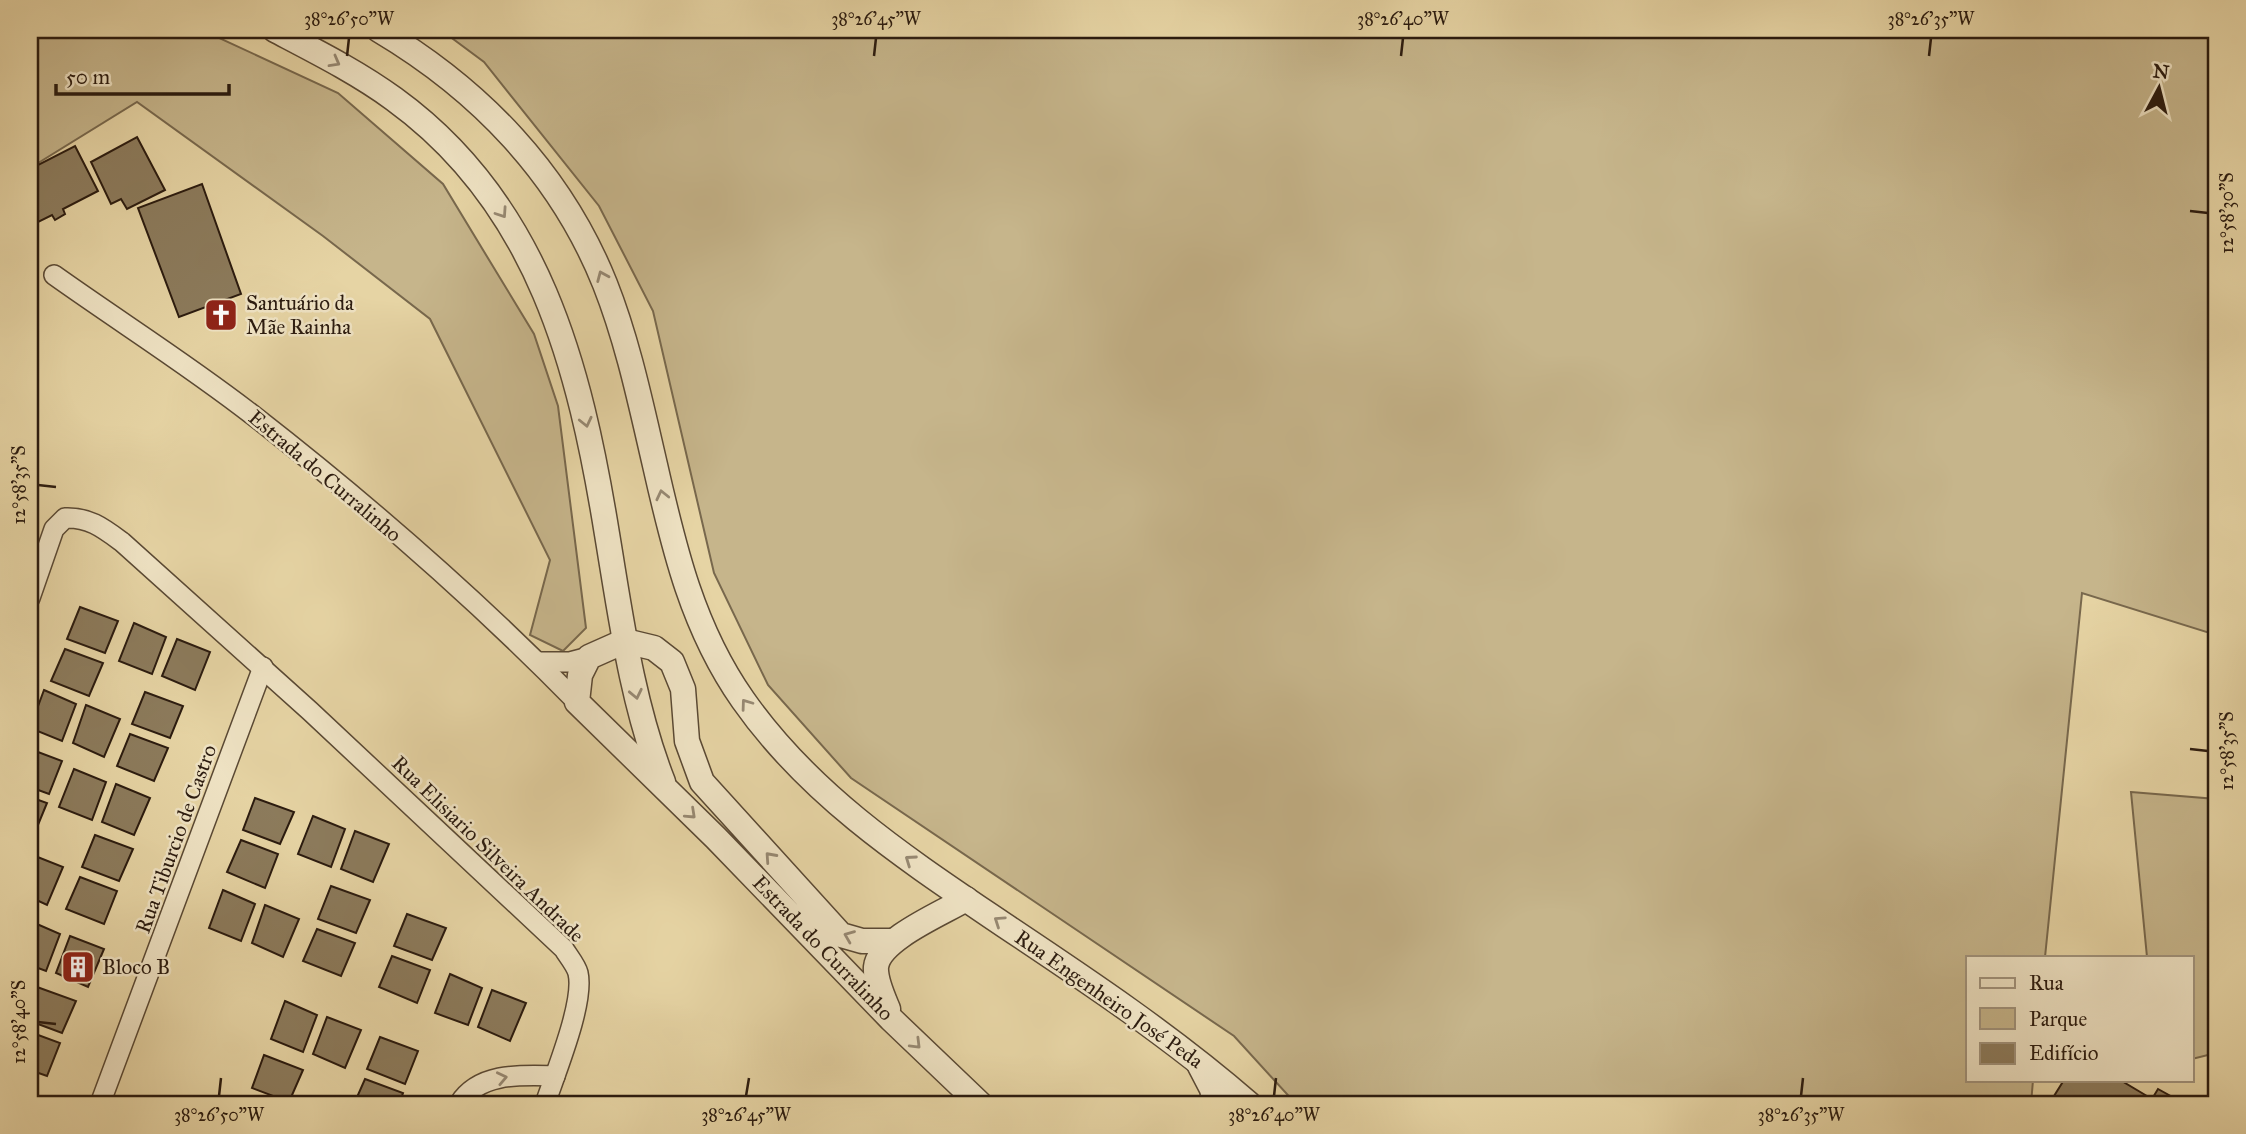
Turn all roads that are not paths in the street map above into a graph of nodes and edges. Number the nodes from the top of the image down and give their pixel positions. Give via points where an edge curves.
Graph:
1 (275, 30) edge
2 (379, 30) edge
3 (54, 275) dead end
4 (30, 598) edge
5 (625, 641) junction
6 (589, 657) junction
7 (538, 662) junction
8 (263, 667) junction
9 (577, 702) junction
10 (666, 791) junction
11 (966, 899) junction
12 (892, 941) junction
13 (891, 1018) junction
14 (1196, 1058) junction
15 (555, 1076) junction
16 (100, 1104) edge
17 (458, 1104) edge
18 (545, 1104) edge
19 (980, 1104) edge
20 (1215, 1104) edge
21 (1249, 1104) edge

1 -> 5 street via 356,74 430,128 492,197 520,239 544,286 576,379 597,471
11 -> 2 street, Rua Engenheiro José Peda via 884,842 802,772 725,673 692,608 622,338 607,288 580,231 538,166 492,113
3 - 7 street, Estrada do Curralinho via 253,415 361,503
4 - 8 street, Rua Elisiario Silveira Andrade via 54,530 65,518 83,517 122,542
5 - 6 street
5 -> 10 street via 647,742
12 -> 5 street via 862,942 841,935 702,782 687,741 682,689 672,662 654,648
6 - 7 street
6 - 9 street via 580,675
7 - 9 street, Estrada do Curralinho
8 - 15 street, Rua Elisiario Silveira Andrade via 564,949 578,971 579,990
8 - 16 street, Rua Tiburcio de Castro
9 - 10 street, Estrada do Curralinho
10 -> 13 street, Estrada do Curralinho
11 - 12 street
14 -> 11 street, Rua Engenheiro José Peda
12 - 13 street via 881,952 876,967
13 -> 19 street, Estrada do Curralinho
14 - 20 street
14 - 21 street, Rua Engenheiro José Peda
17 -> 15 street via 484,1083 506,1076
15 - 18 street, Rua Elisiario Silveira Andrade

